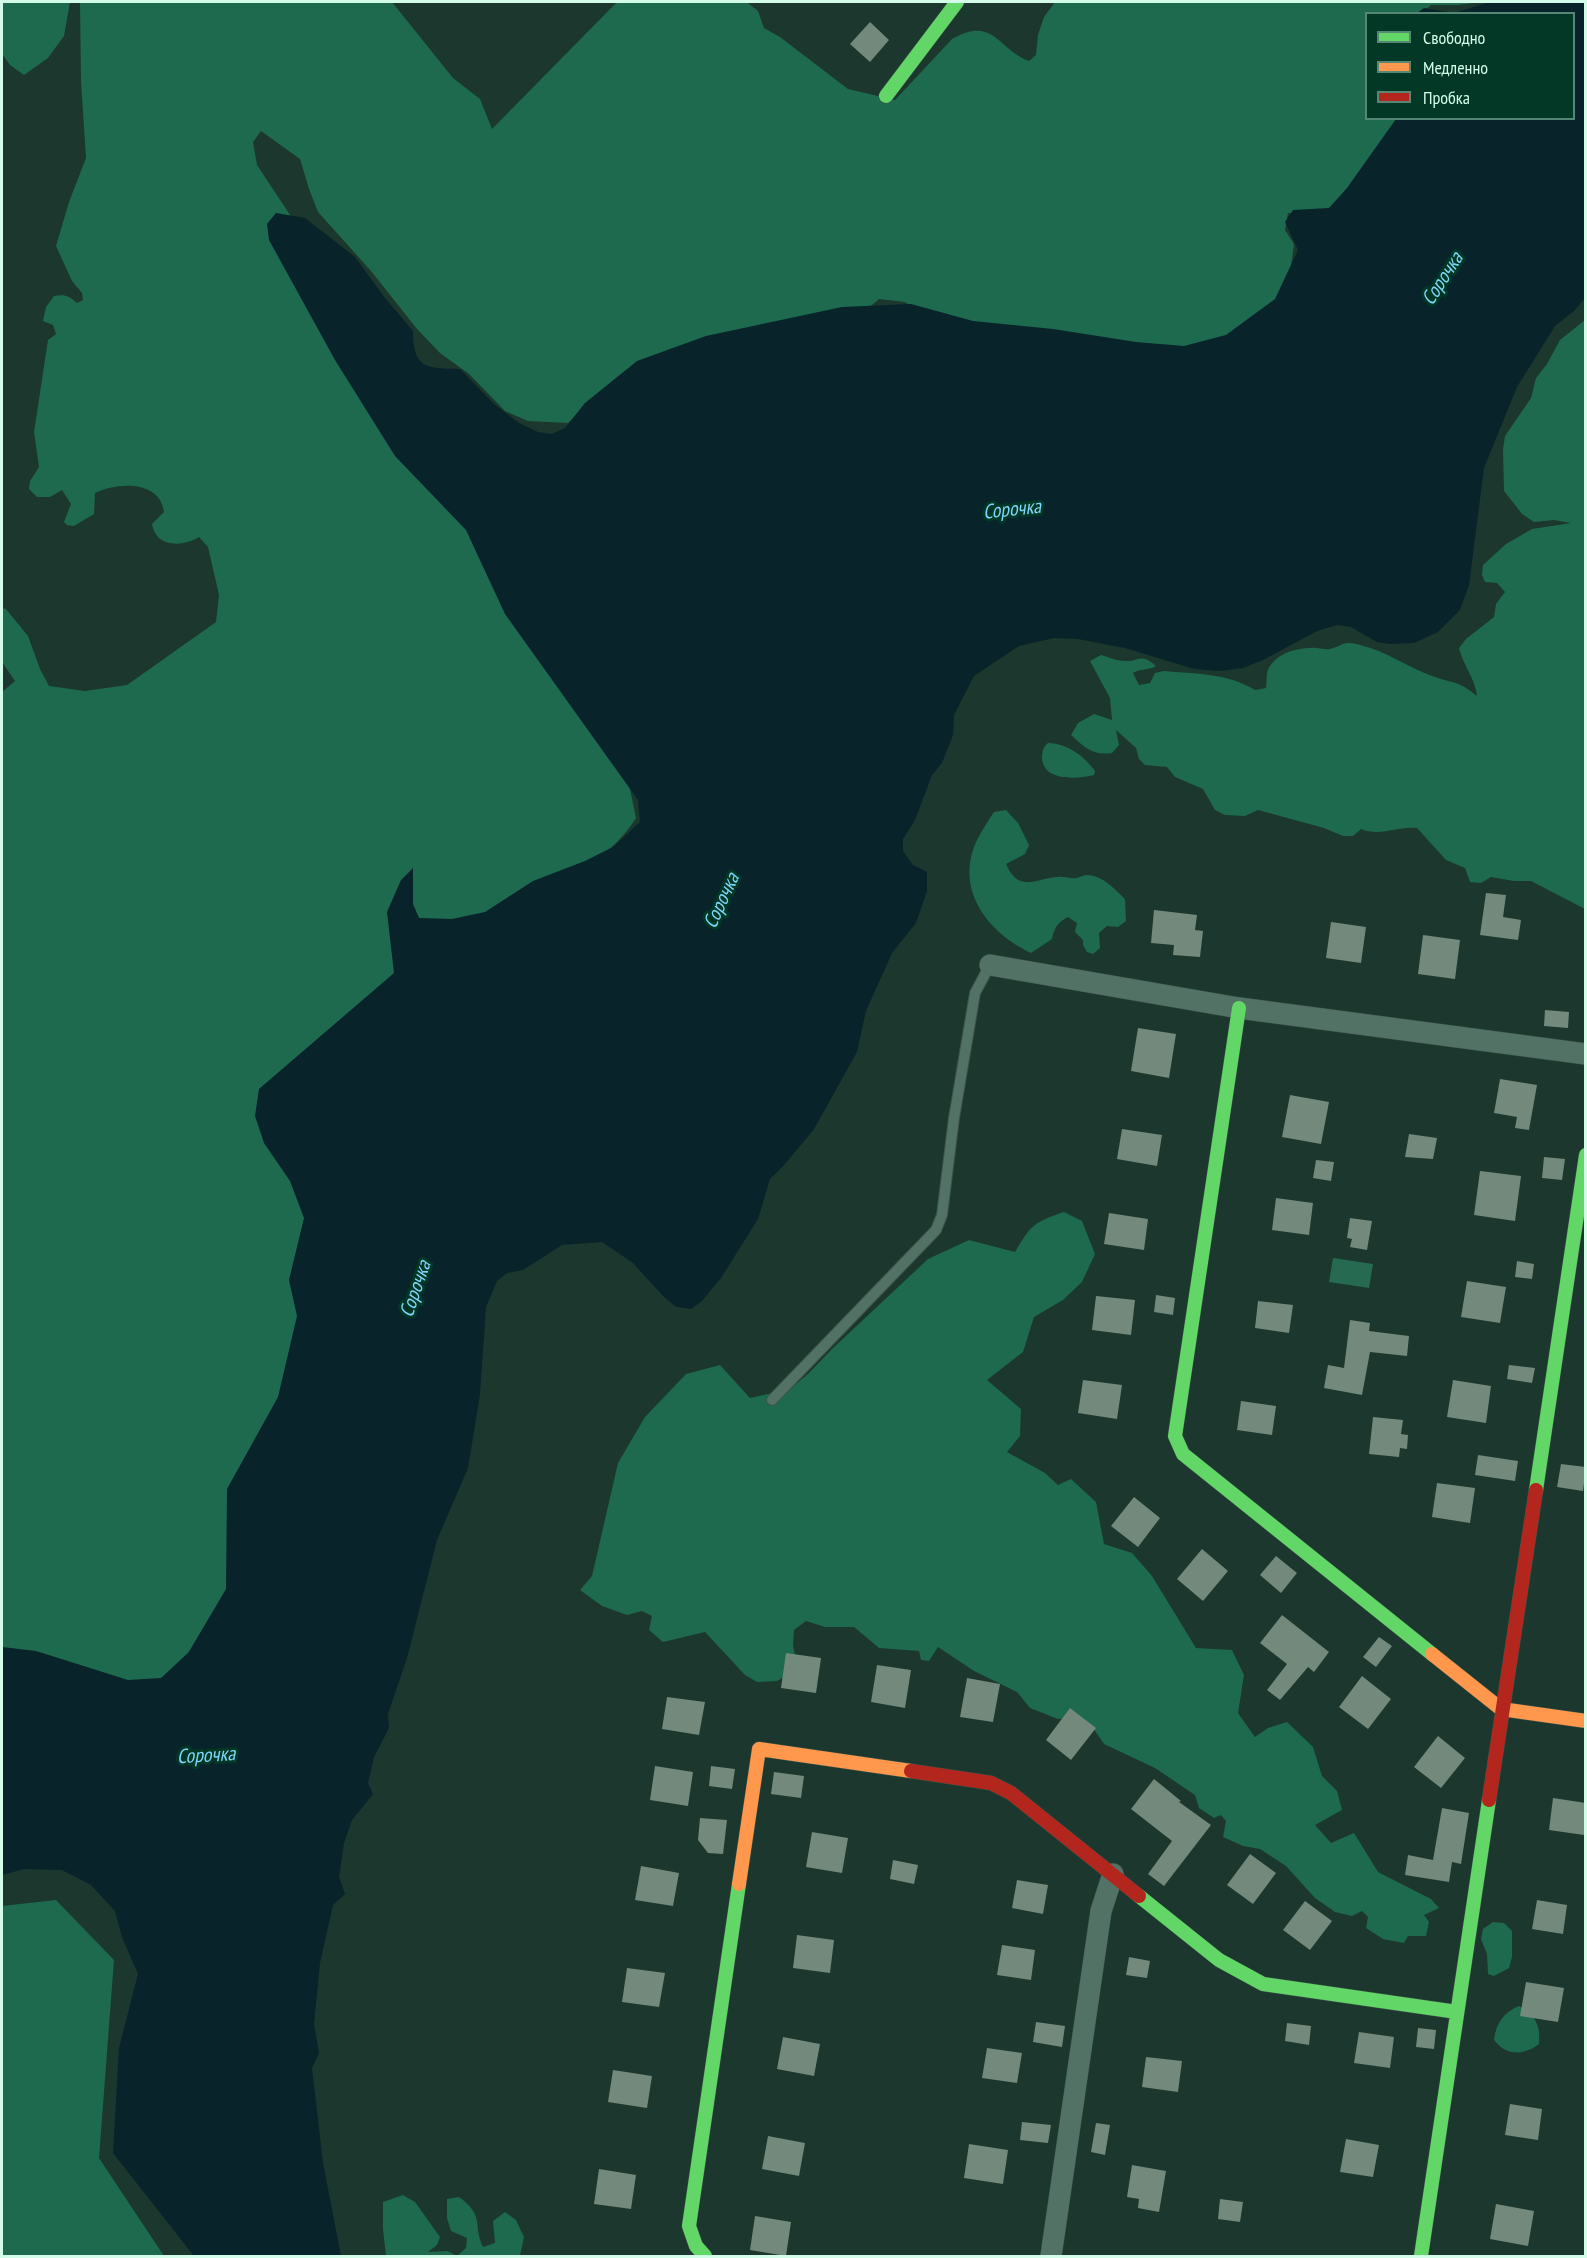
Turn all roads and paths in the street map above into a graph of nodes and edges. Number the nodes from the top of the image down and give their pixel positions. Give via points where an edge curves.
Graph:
1 (957, 2) edge
2 (886, 96) dead end
3 (990, 966) joint
4 (1239, 1008) junction
5 (1586, 1054) edge
6 (1586, 1155) edge
7 (772, 1400) dead end
8 (1501, 1709) junction
9 (1586, 1721) edge
10 (1113, 1874) junction
11 (1457, 2012) junction
12 (705, 2256) edge
13 (1051, 2256) edge
14 (1421, 2256) edge

1 - 2 street
3 - 4 street
3 - 7 lane via 975,993 942,1215 936,1230
4 - 5 street
4 - 8 street via 1175,1436 1177,1444 1183,1454
6 - 8 street
8 - 9 street
8 - 11 street
10 - 11 street via 1219,1960 1263,1984
10 - 12 street via 1011,1792 991,1783 759,1749 689,2226 696,2246
10 - 13 street via 1101,1911
11 - 14 street

